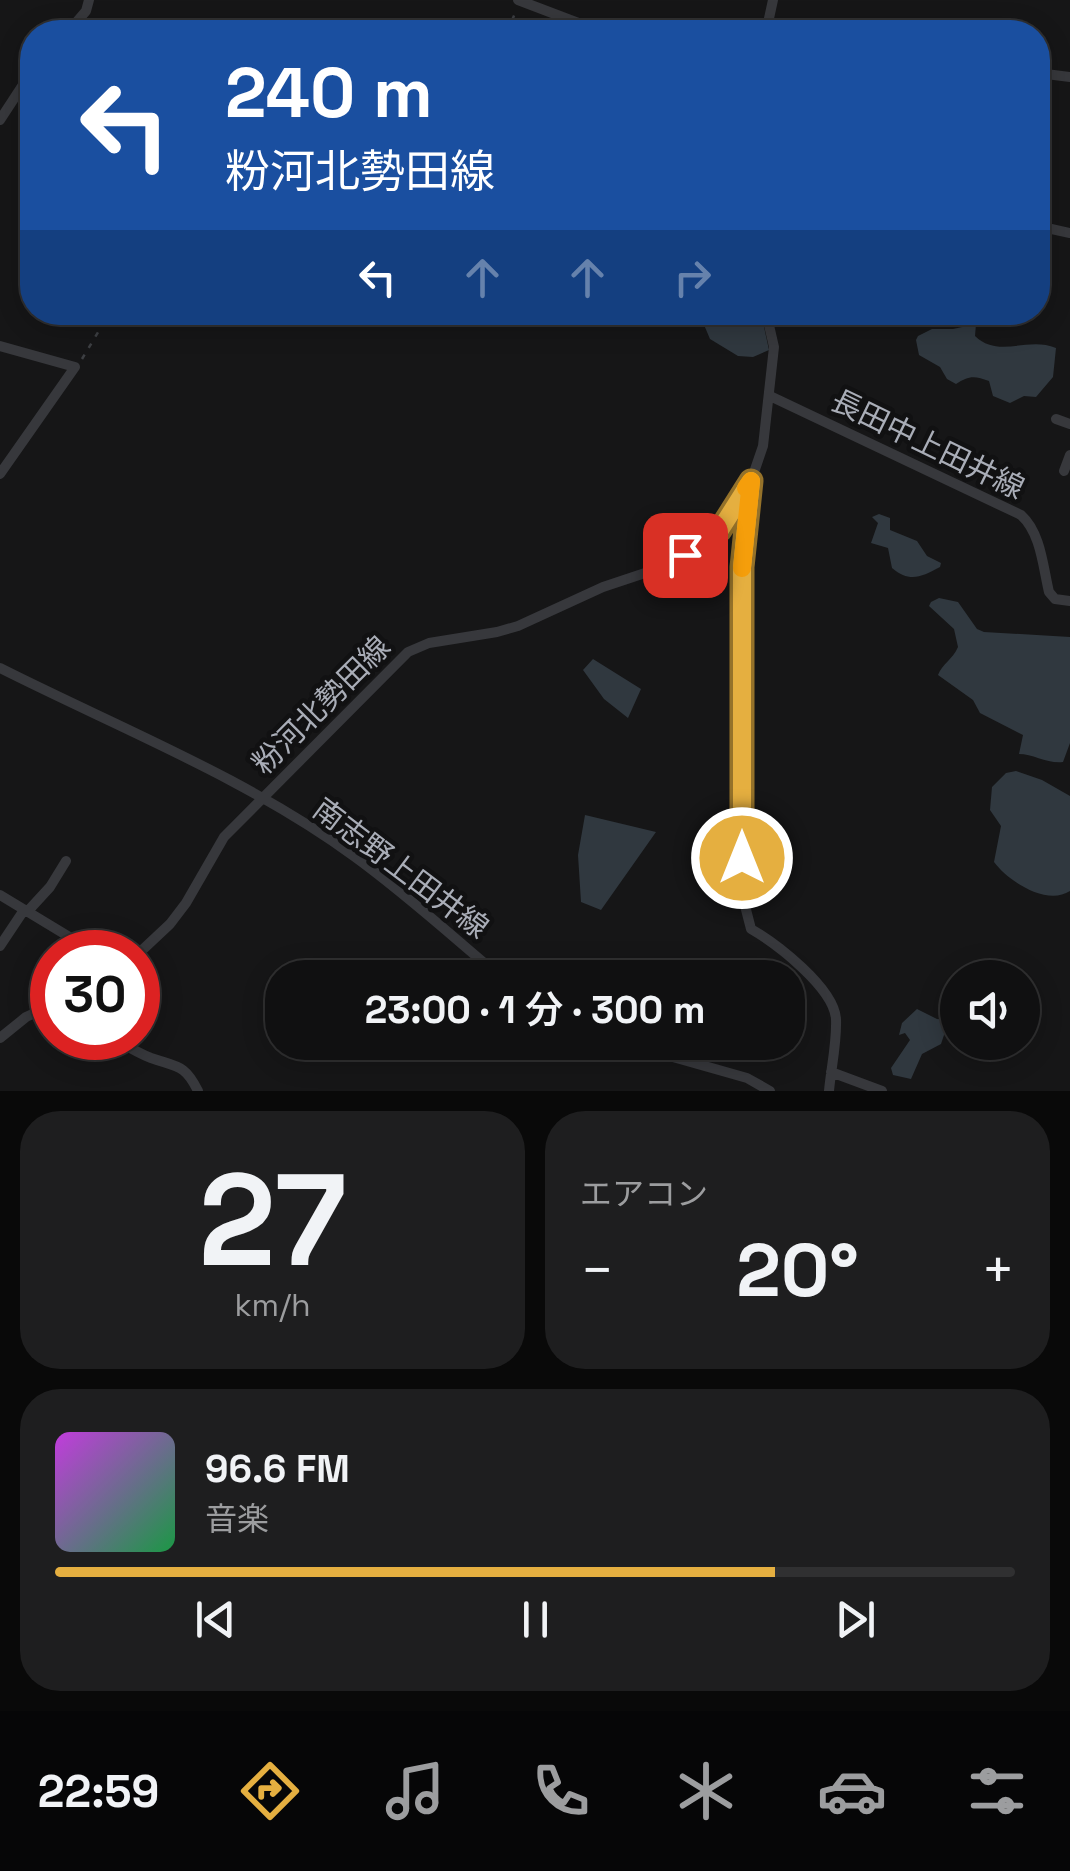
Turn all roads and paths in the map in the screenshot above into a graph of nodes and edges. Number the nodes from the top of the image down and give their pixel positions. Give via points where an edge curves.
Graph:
1 (519, 0) edge
2 (571, 20) edge
3 (20, 89) edge
4 (0, 120) edge
5 (103, 325) edge
6 (769, 325) edge
7 (0, 346) edge
8 (75, 367) junction
9 (770, 396) junction
10 (1056, 419) dead end
11 (1070, 424) edge
12 (1070, 455) edge
13 (1064, 471) dead end
14 (0, 474) edge
15 (751, 481) junction
16 (1070, 601) edge
17 (0, 668) edge
18 (262, 799) junction
19 (66, 861) dead end
20 (0, 896) edge
21 (26, 911) junction
22 (58, 930) edge
23 (160, 933) edge
24 (0, 946) edge
25 (480, 960) edge
26 (30, 1015) edge
27 (0, 1038) edge
28 (157, 1060) edge
29 (684, 1060) edge
30 (831, 1072) junction
31 (198, 1091) edge
32 (770, 1091) edge
33 (829, 1091) edge
34 (882, 1091) edge

1 - 2 street
3 - 4 street
5 - 8 path
6 - 9 street, 粉河北勢田線
7 - 8 street
8 - 14 street
9 - 15 street, 粉河北勢田線
9 - 16 street, 長田中上田井線 via 1021,515 1036,535 1050,592
10 - 11 street
12 - 13 street
15 - 18 street, 粉河北勢田線 via 720,530 685,555 518,626 415,647
15 - 30 street via 742,567 742,894 751,929 830,998 836,1017
17 - 18 street, 南志野上田井線
18 - 23 street, 粉河北勢田線 via 224,837
18 - 25 street, 南志野上田井線 via 354,856
19 - 21 street
20 - 21 street
21 - 22 street
21 - 24 street
26 - 27 street
28 - 31 street via 180,1066
29 - 32 street
30 - 33 street
30 - 34 street

